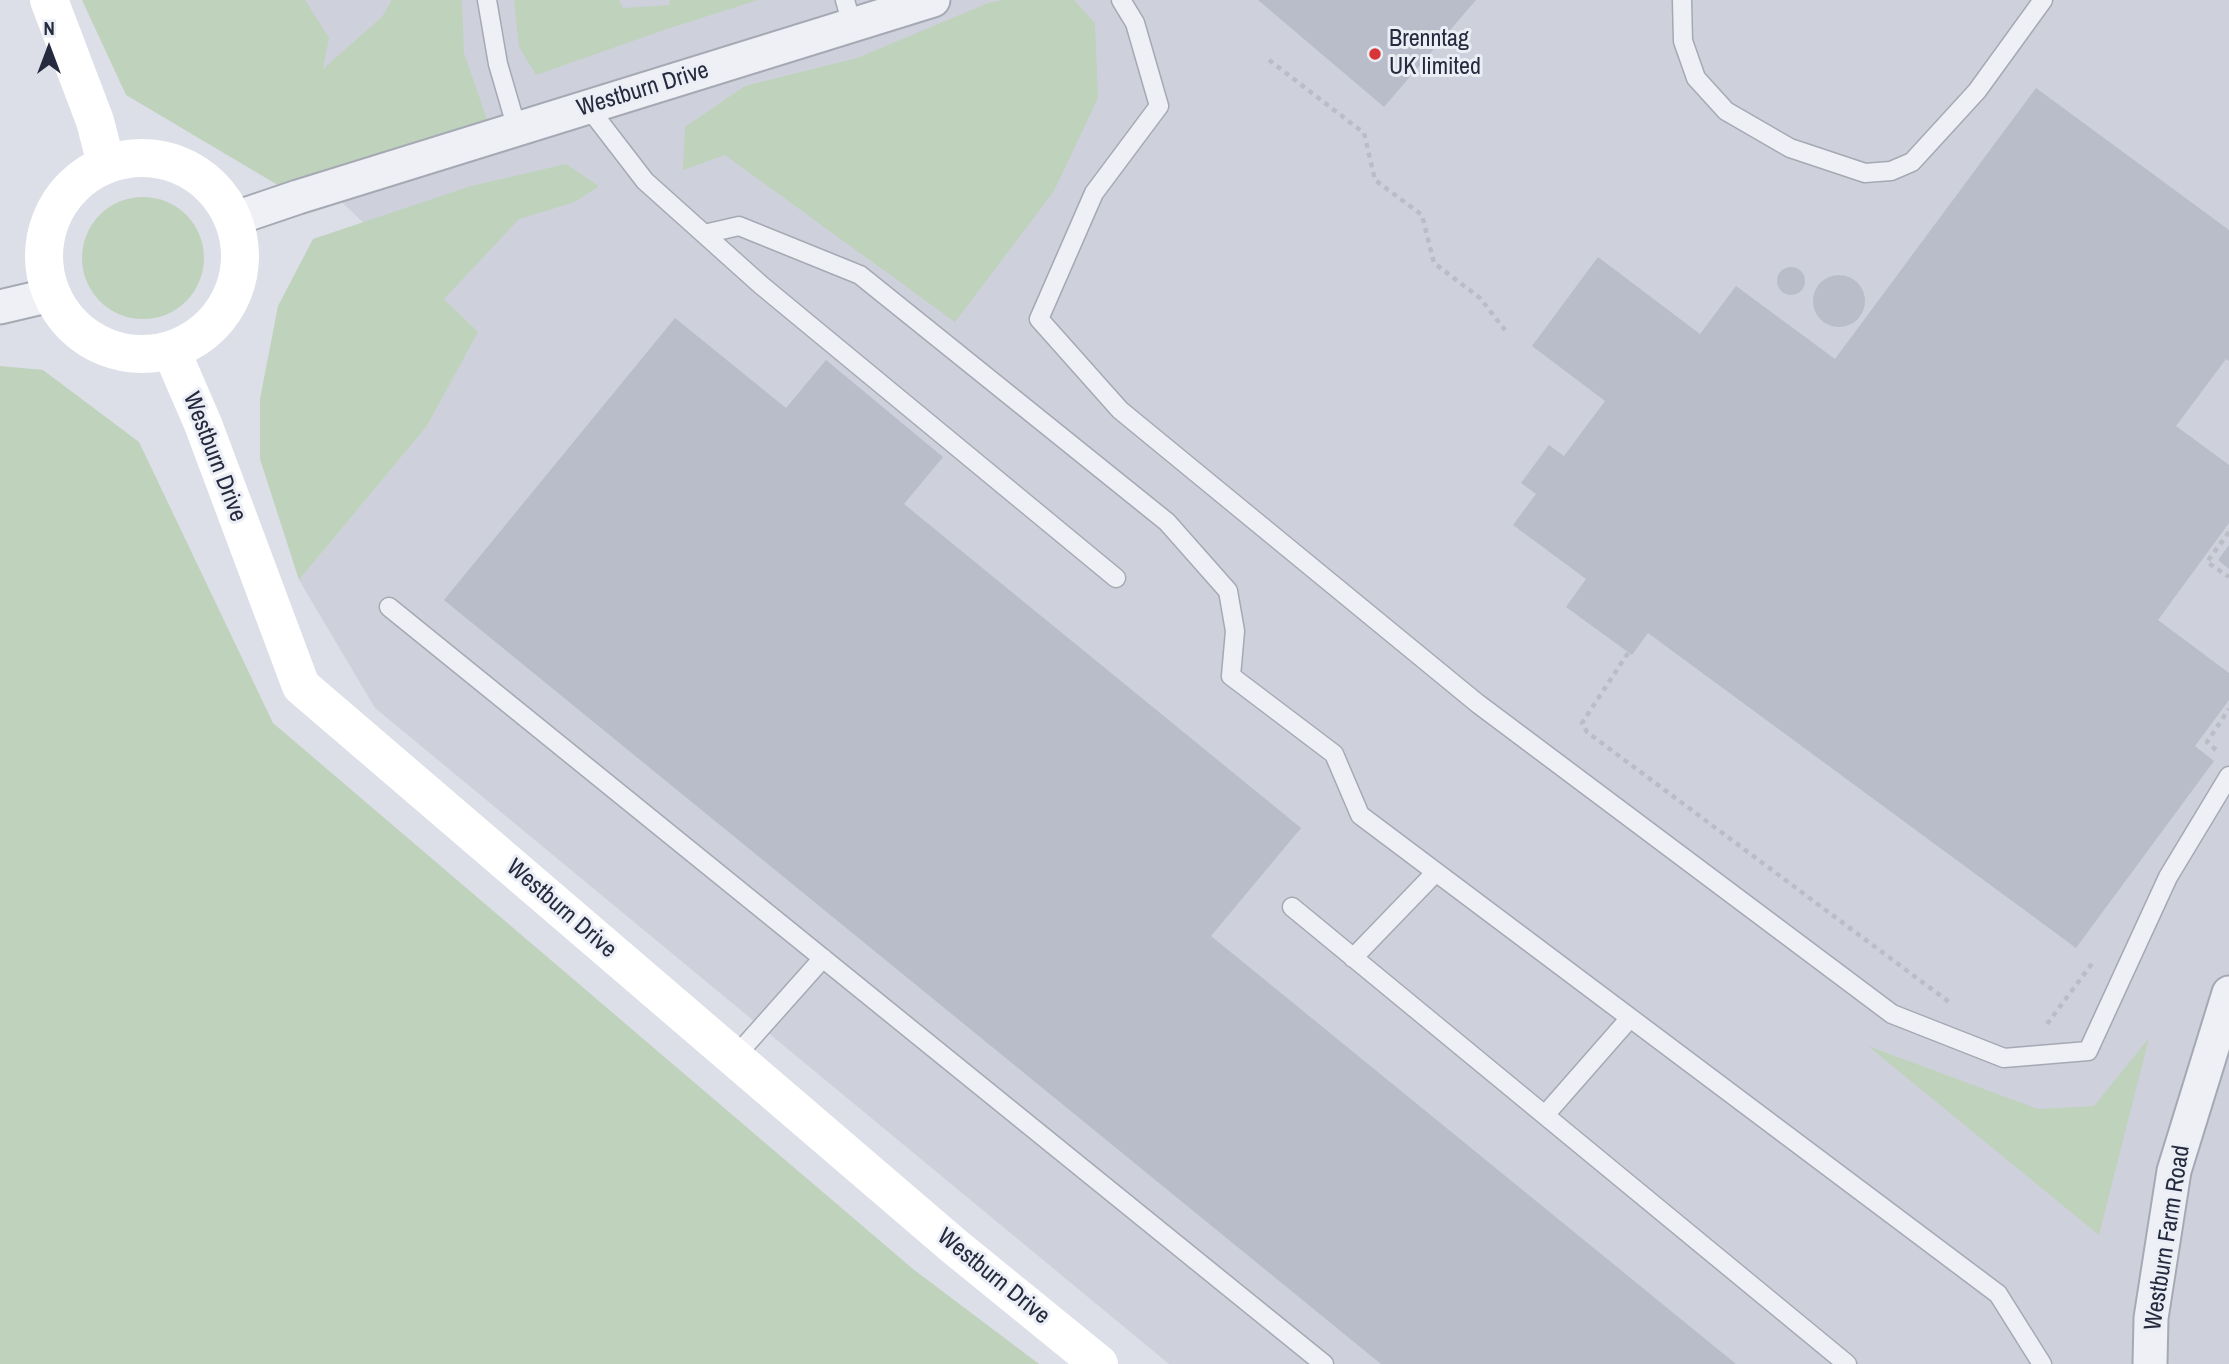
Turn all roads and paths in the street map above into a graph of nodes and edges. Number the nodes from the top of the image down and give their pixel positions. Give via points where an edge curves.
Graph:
1 (49, 0) edge
2 (487, 0) edge
3 (933, 0) edge
4 (1121, 0) edge
5 (1682, 0) edge
6 (2043, 0) edge
7 (848, 13) edge
8 (1269, 60) dead end
9 (588, 107) junction
10 (517, 129) junction
11 (106, 164) junction
12 (233, 219) junction
13 (704, 234) junction
14 (51, 295) junction
15 (0, 307) edge
16 (1505, 330) dead end
17 (171, 350) junction
18 (2229, 532) edge
19 (2229, 577) edge
20 (1116, 578) dead end
21 (389, 607) dead end
22 (1628, 653) dead end
23 (2229, 709) edge
24 (2221, 755) dead end
25 (2229, 776) edge
26 (1436, 872) junction
27 (1292, 907) dead end
28 (2100, 952) dead end
29 (823, 958) junction
30 (1353, 958) junction
31 (2229, 993) edge
32 (1956, 1007) dead end
33 (1630, 1018) junction
34 (2044, 1028) dead end
35 (734, 1058) junction
36 (1545, 1115) junction
37 (1098, 1364) edge
38 (1324, 1364) edge
39 (1847, 1364) edge
40 (2042, 1364) edge
41 (2150, 1364) edge

1 - 11 street via 95,121
2 - 10 lane via 498,64
3 - 7 street, Westburn Drive
4 - 25 lane via 1135,23 1159,106 1094,193 1039,319 1119,410 1477,703 1892,1014 2004,1058 2088,1051 2168,877
5 - 6 lane via 1683,41 1696,78 1726,111 1790,148 1866,173 1891,171 1912,162 1977,91
7 - 9 street, Westburn Drive
8 - 16 path via 1364,133 1375,180 1422,215 1434,263 1480,298
9 - 10 street, Westburn Drive
9 - 13 lane via 645,181
10 - 12 street, Westburn Drive
11 - 12 street via 136,158 167,161 195,173 217,193
11 - 14 street via 79,180 58,204 50,223 44,264
12 - 17 street via 240,250 237,283 228,303 200,335
13 - 20 lane
13 - 26 lane via 739,226 860,275 1167,522 1228,591 1235,631 1231,676 1334,754 1360,814
14 - 15 street
14 - 17 street via 66,319 88,339 143,355
17 - 35 street, Westburn Drive via 301,686
18 - 19 path via 2207,562
21 - 29 lane
22 - 32 path via 1583,723 1587,732
23 - 24 path via 2207,742
26 - 30 lane
26 - 33 lane
27 - 30 lane
28 - 34 path
29 - 35 lane
29 - 38 lane
30 - 36 lane
31 - 41 street, Westburn Farm Road via 2174,1171 2151,1318
33 - 36 lane
33 - 40 lane via 1998,1294
35 - 37 street, Westburn Drive
36 - 39 lane

